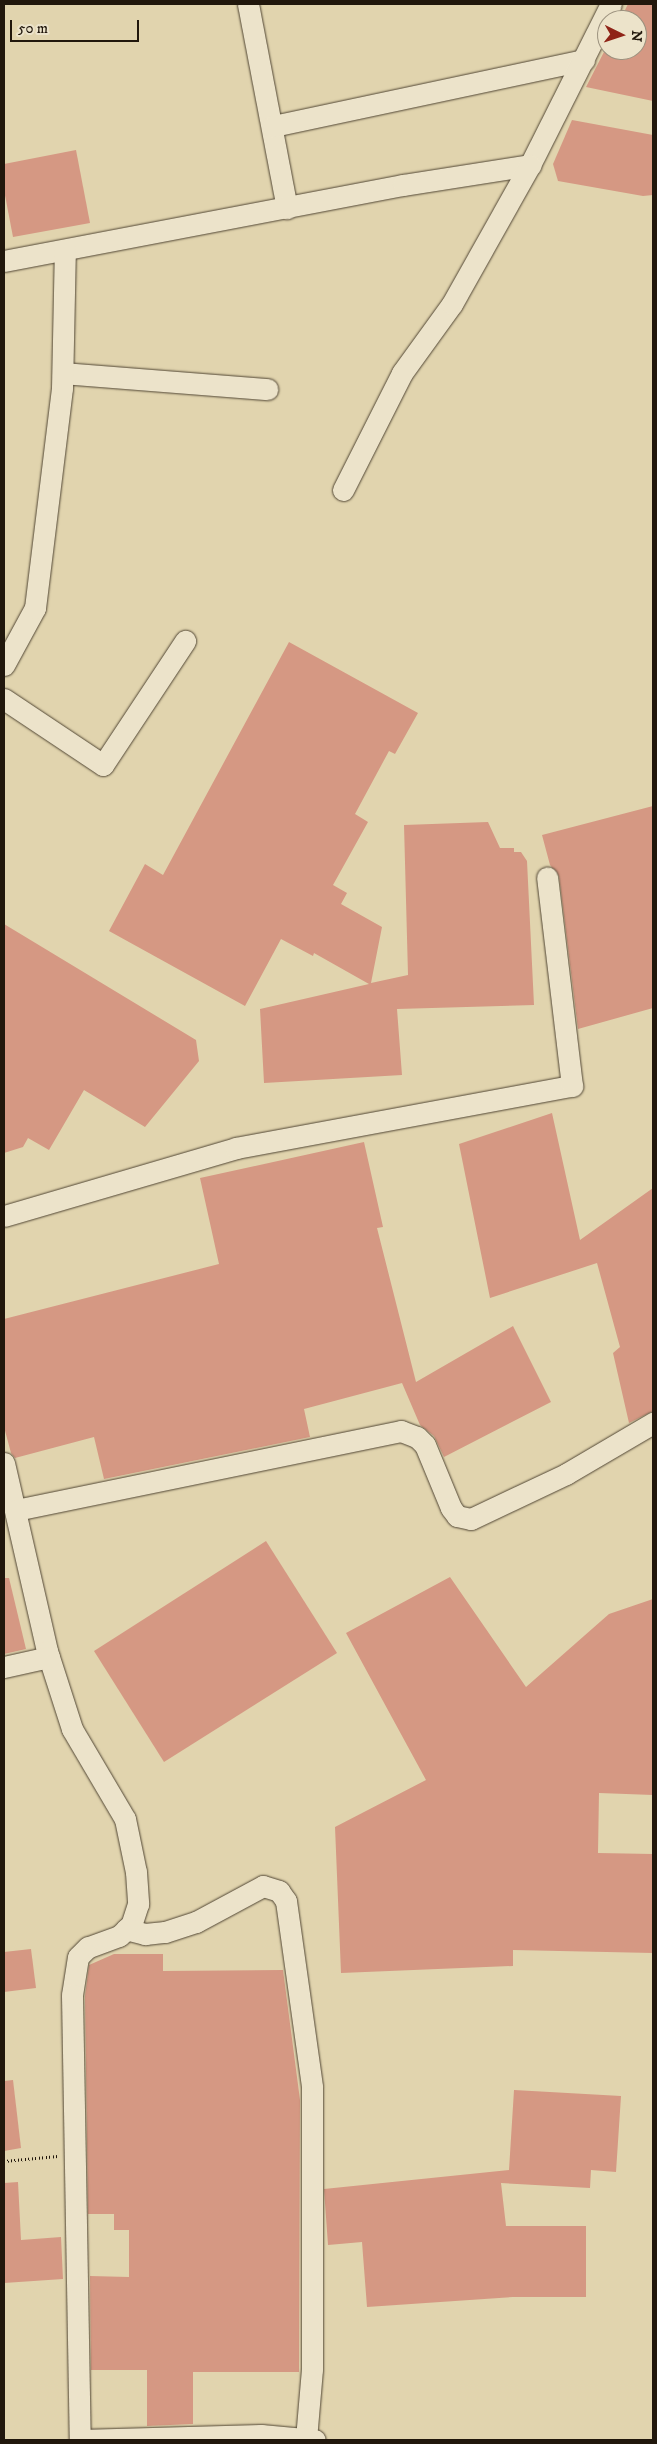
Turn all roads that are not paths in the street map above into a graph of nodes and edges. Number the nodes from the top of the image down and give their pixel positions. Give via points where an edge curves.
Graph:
1 (248, 4) edge
2 (611, 4) edge
3 (584, 60) junction
4 (273, 126) junction
5 (530, 165) junction
6 (287, 208) junction
7 (65, 250) junction
8 (4, 261) edge
9 (63, 372) junction
10 (268, 389) dead end
11 (343, 490) dead end
12 (185, 641) dead end
13 (4, 665) edge
14 (4, 699) edge
15 (547, 877) dead end
16 (4, 1216) edge
17 (653, 1423) edge
18 (4, 1463) edge
19 (16, 1510) junction
20 (49, 1657) junction
21 (4, 1667) edge
22 (126, 1929) junction
23 (80, 2440) edge
24 (310, 2440) edge

1 - 4 street
2 - 3 street
3 - 4 street
3 - 5 street
4 - 6 street
5 - 6 street
5 - 11 street via 452,304 402,373
6 - 7 street
7 - 8 street
7 - 9 street
9 - 10 street
9 - 13 street via 35,608
12 - 14 street via 103,765
15 - 16 street via 572,1086 236,1148
17 - 19 street via 566,1474 471,1519 457,1516 451,1508 425,1445 417,1437 401,1431
18 - 19 street
19 - 20 street
20 - 21 street
20 - 22 street via 72,1729 125,1819 136,1872 138,1904 136,1915
22 - 23 street via 119,1936 88,1947 78,1958 72,1995
22 - 24 street via 145,1934 165,1932 196,1922 263,1886 279,1891 286,1901 312,2086
23 - 24 street via 261,2435

